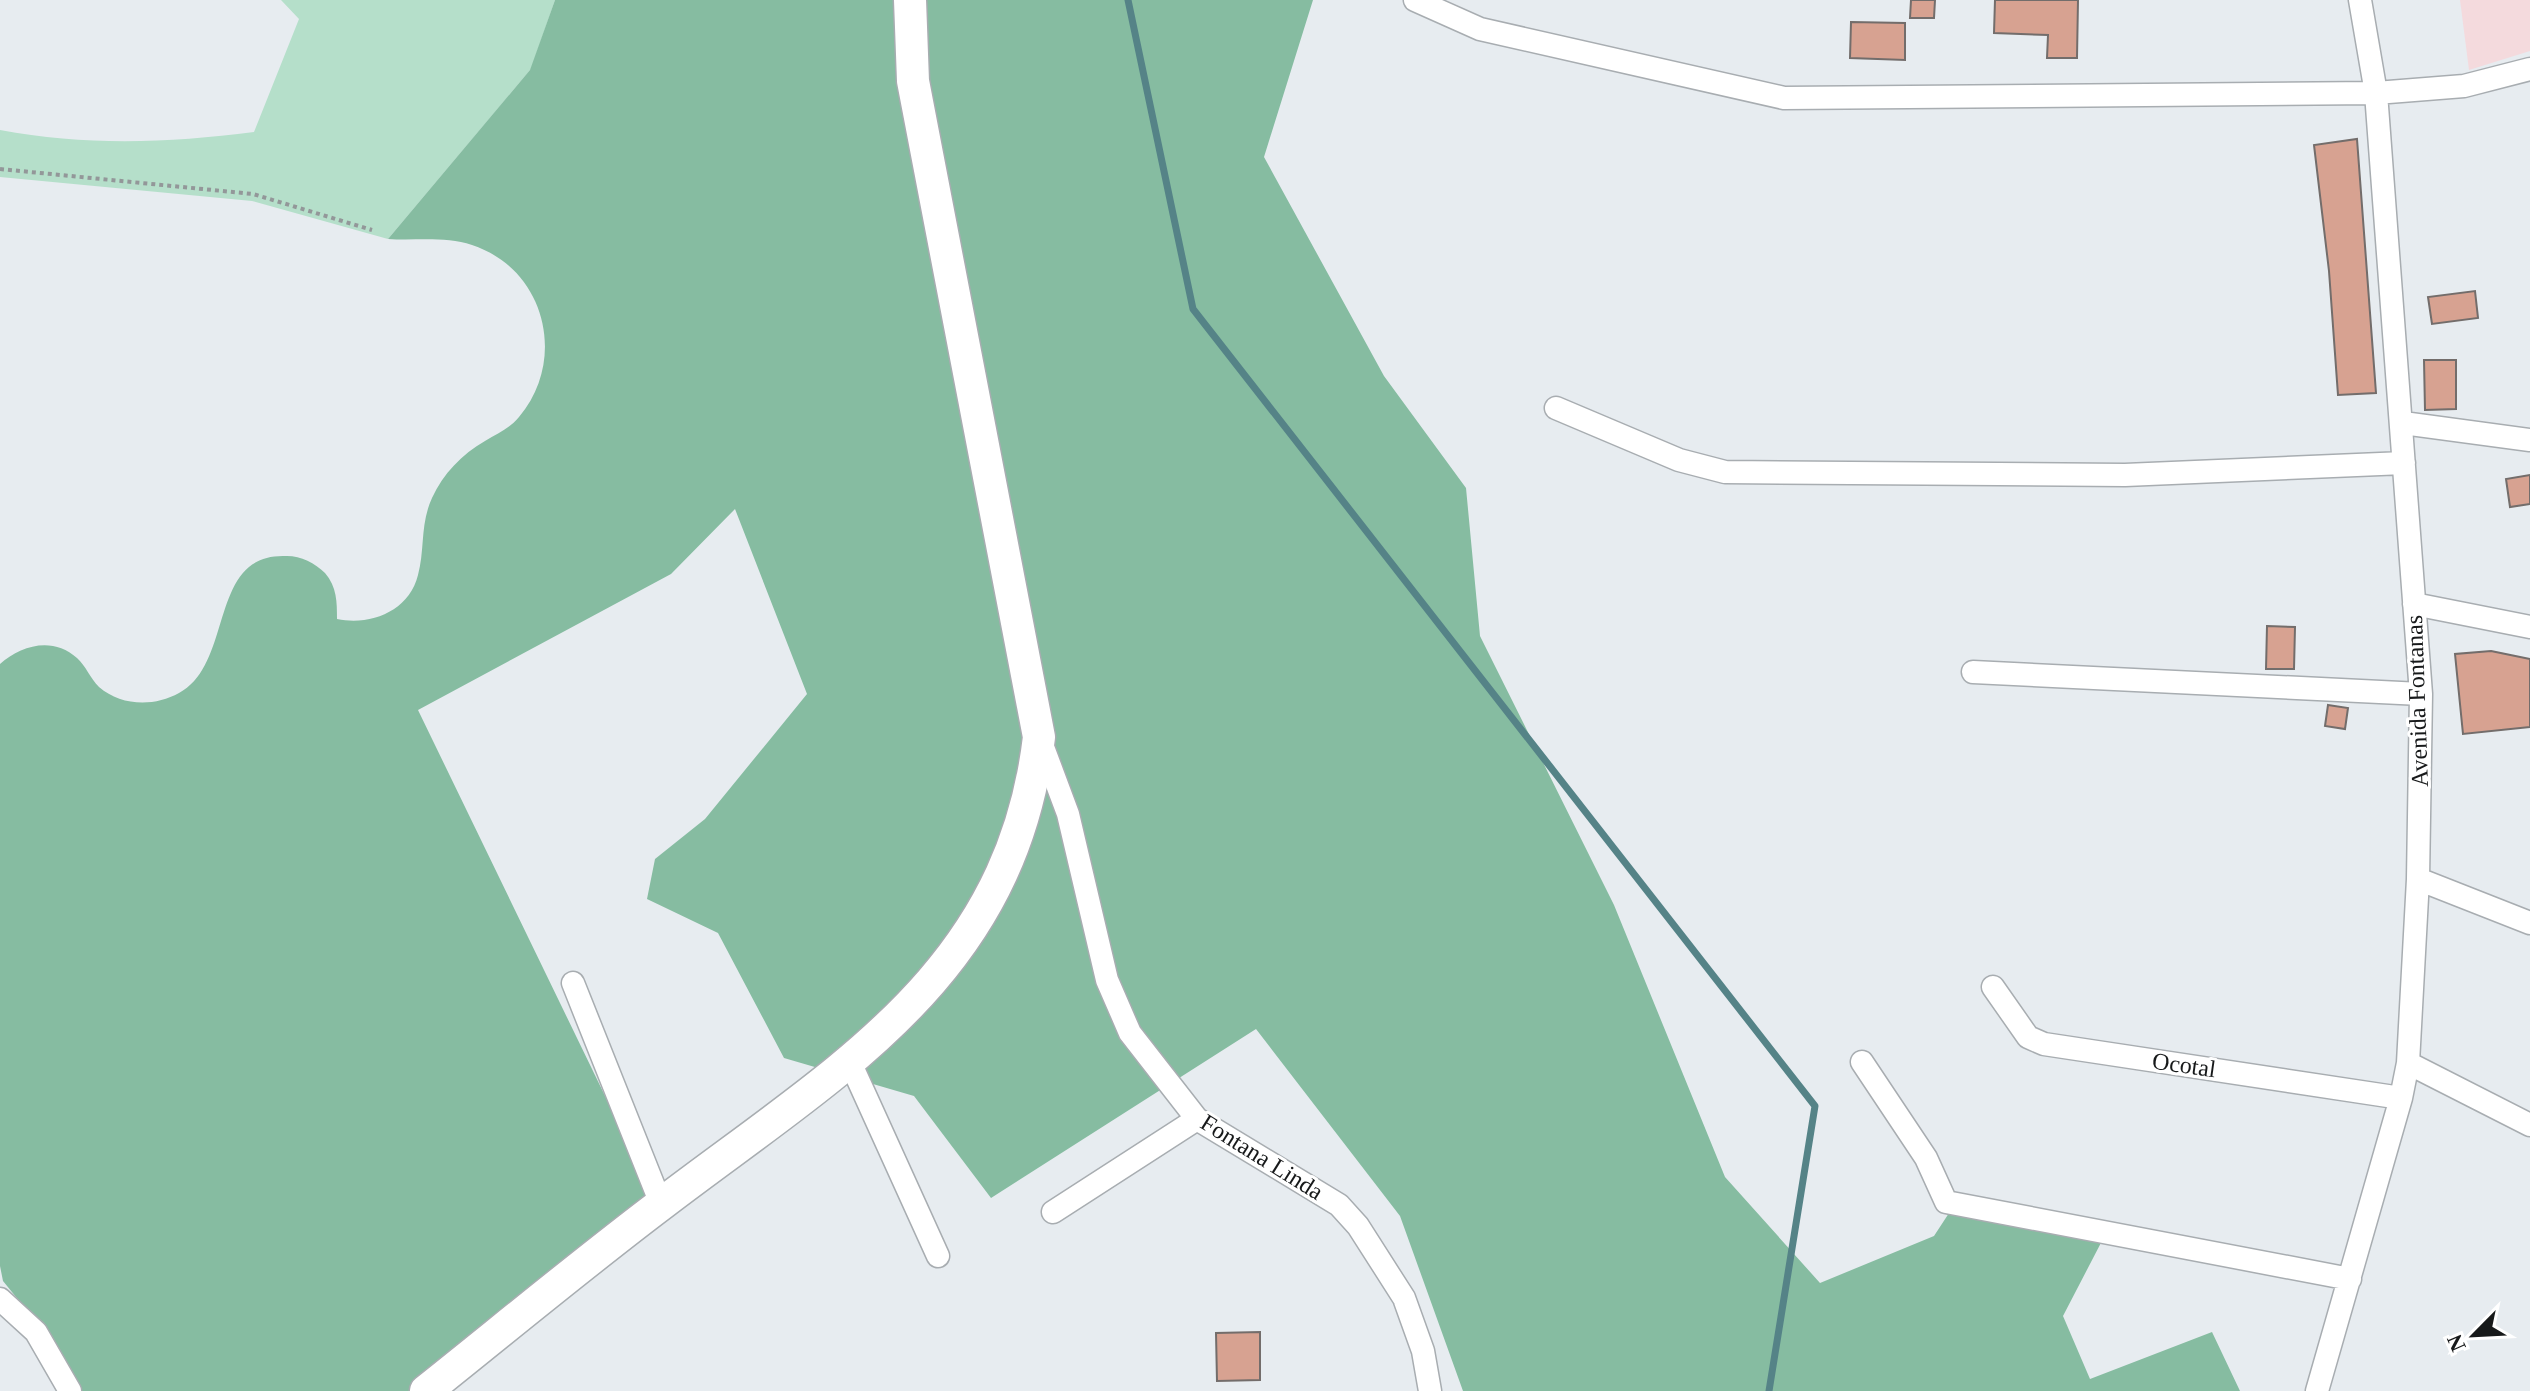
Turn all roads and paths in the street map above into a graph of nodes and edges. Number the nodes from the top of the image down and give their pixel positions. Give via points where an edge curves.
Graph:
1 (910, 0) edge
2 (1415, 0) edge
3 (2360, 0) edge
4 (2530, 69) edge
5 (2376, 93) junction
6 (0, 169) edge
7 (372, 230) dead end
8 (1556, 408) dead end
9 (2403, 423) junction
10 (2530, 440) edge
11 (2404, 463) junction
12 (2414, 604) junction
13 (2530, 627) edge
14 (1973, 672) dead end
15 (2421, 694) junction
16 (1039, 737) junction
17 (2418, 879) junction
18 (2530, 923) edge
19 (573, 983) dead end
20 (1993, 987) dead end
21 (850, 1062) junction
22 (1862, 1062) dead end
23 (2408, 1063) junction
24 (2401, 1098) junction
25 (1197, 1119) junction
26 (2530, 1125) edge
27 (661, 1204) junction
28 (1053, 1212) dead end
29 (938, 1256) dead end
30 (2350, 1279) junction
31 (0, 1299) edge
32 (70, 1391) edge
33 (426, 1391) edge
34 (1430, 1391) edge
35 (2317, 1391) edge

1 - 16 main road via 913,81
2 - 5 street via 1480,29 1784,98
3 - 5 street, Avenida Fontanas
4 - 5 street via 2464,86
5 - 9 street, Avenida Fontanas
6 - 7 path via 253,194
8 - 11 street via 1679,460 1725,472 2125,475
9 - 10 street
9 - 11 street, Avenida Fontanas
11 - 12 street, Avenida Fontanas
12 - 13 street
12 - 15 street, Avenida Fontanas
14 - 15 street
15 - 17 street, Avenida Fontanas
16 - 21 main road via 1020,831 980,919 921,994
16 - 25 street, Fontana Linda via 1068,814 1107,980 1130,1033
17 - 18 street
17 - 23 street, Avenida Fontanas
19 - 27 street
20 - 24 street, Ocotal via 2028,1037 2044,1044
21 - 27 main road
21 - 29 street
22 - 30 street via 1926,1158 1946,1202
23 - 24 street, Avenida Fontanas
23 - 26 street
24 - 30 street, Avenida Fontanas
25 - 28 street
25 - 34 street, Fontana Linda via 1339,1205 1358,1226 1404,1298 1423,1351
27 - 33 main road
30 - 35 street, Avenida Fontanas
31 - 32 street via 36,1332

